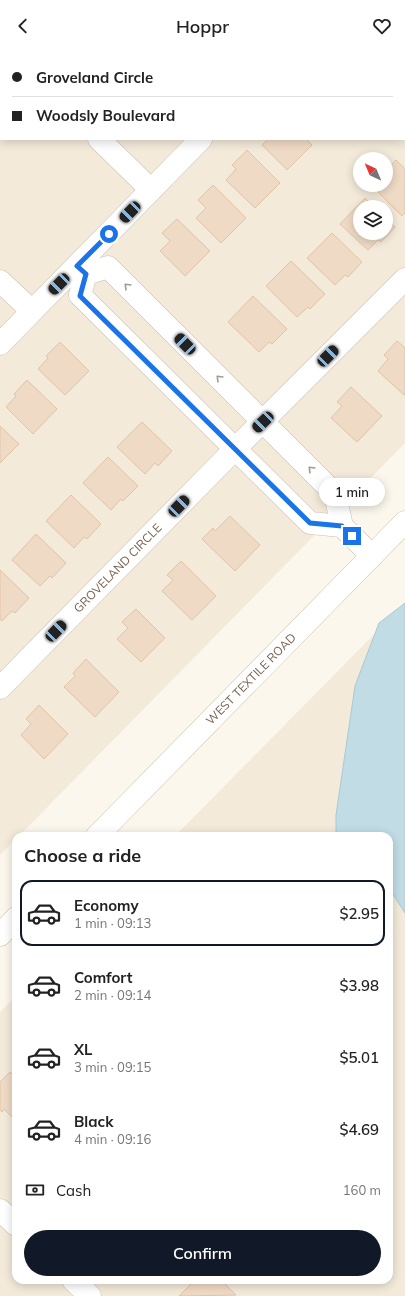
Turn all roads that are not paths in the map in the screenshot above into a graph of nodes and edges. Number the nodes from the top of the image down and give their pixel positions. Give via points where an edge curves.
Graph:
1 (100, 140) edge
2 (200, 140) edge
3 (151, 190) junction
4 (81, 270) junction
5 (405, 279) edge
6 (0, 280) edge
7 (32, 312) junction
8 (0, 344) edge
9 (263, 422) junction
10 (235, 449) junction
11 (405, 522) edge
12 (342, 526) junction
13 (372, 556) junction
14 (0, 688) edge
15 (101, 832) edge
16 (12, 922) edge
17 (0, 935) edge
18 (0, 1210) edge
19 (12, 1221) edge
20 (77, 1284) edge
21 (90, 1296) edge

1 - 3 street
2 - 3 street
3 - 4 street
4 - 7 street
9 -> 4 street via 108,267
4 - 10 street via 80,296
5 - 9 street, GROVELAND CIRCLE
6 - 7 street
7 - 8 street
9 - 10 street, GROVELAND CIRCLE
12 -> 9 street via 335,494
10 - 12 street via 310,523
10 - 14 street, GROVELAND CIRCLE
11 - 13 street, WEST TEXTILE ROAD
12 - 13 street
13 - 15 street, WEST TEXTILE ROAD
16 - 17 street
18 - 19 street
20 - 21 street

